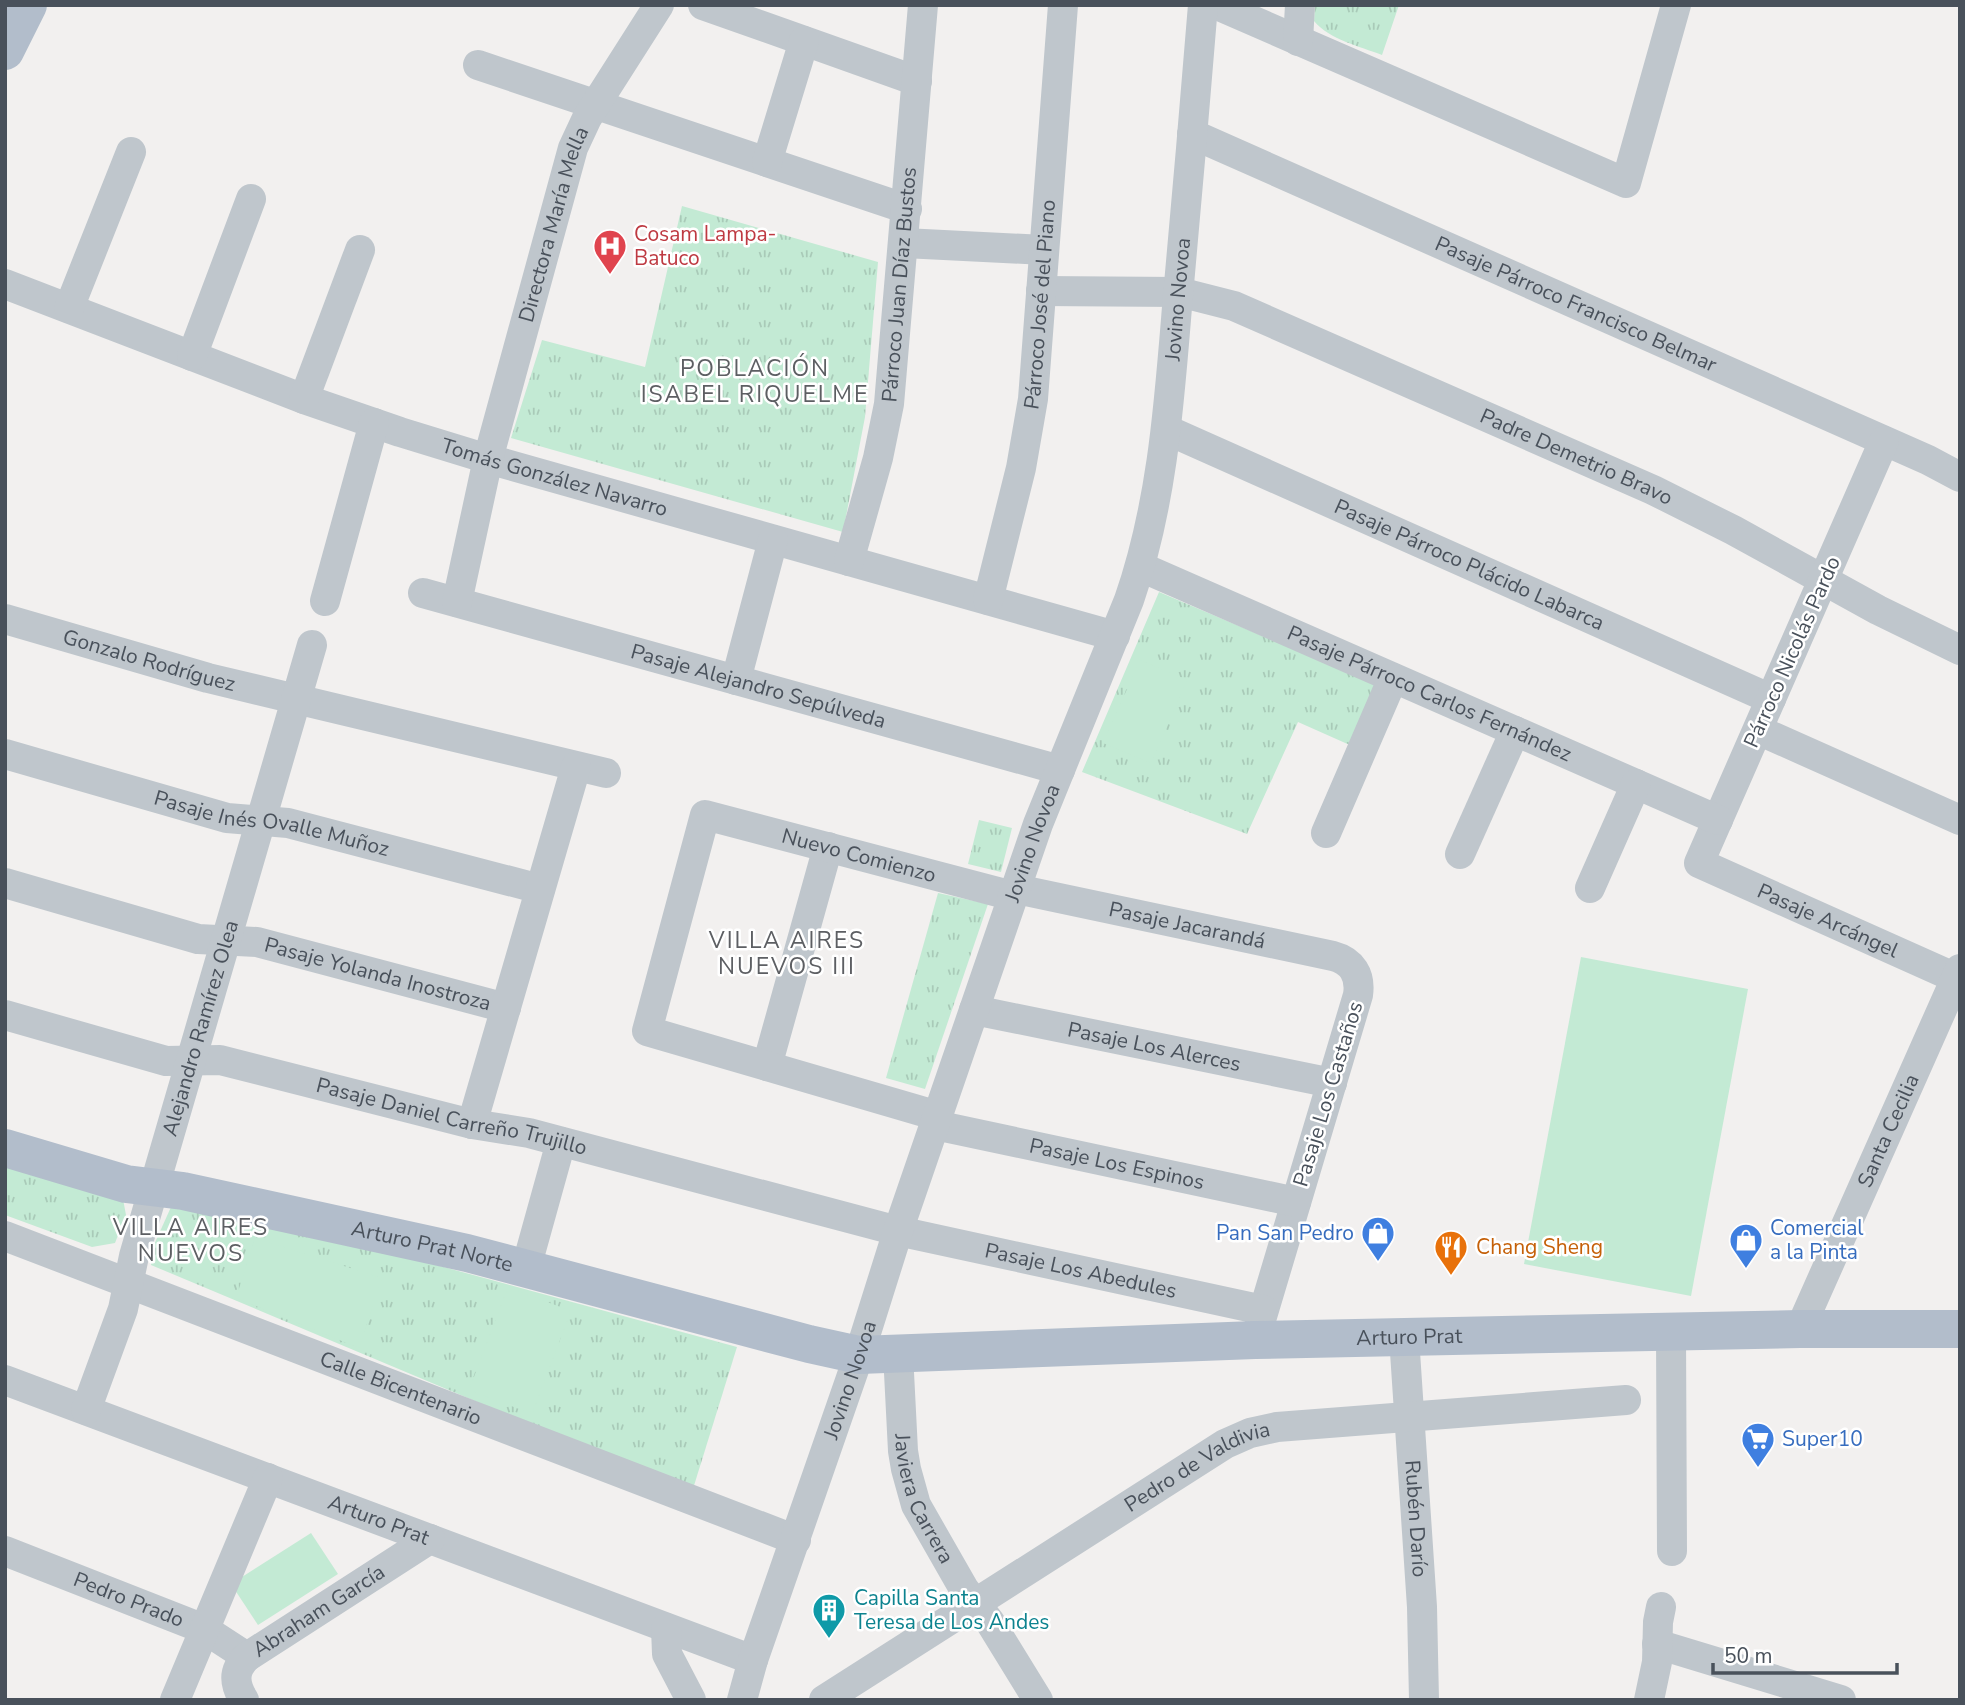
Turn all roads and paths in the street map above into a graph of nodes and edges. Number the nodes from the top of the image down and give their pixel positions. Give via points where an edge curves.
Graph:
1 (28, 5) edge
2 (659, 5) edge
3 (703, 5) edge
4 (923, 5) edge
5 (1063, 5) edge
6 (1203, 5) edge
7 (1217, 5) edge
8 (1300, 5) edge
9 (1667, 9) edge
10 (804, 41) junction
11 (1298, 41) junction
12 (5, 51) edge
13 (478, 65) dead end
14 (917, 81) junction
15 (595, 105) junction
16 (1192, 134) junction
17 (131, 152) dead end
18 (766, 162) junction
19 (251, 199) dead end
20 (906, 209) junction
21 (904, 243) junction
22 (360, 250) dead end
23 (1044, 250) junction
24 (5, 284) edge
25 (1041, 291) junction
26 (1179, 292) junction
27 (69, 308) junction
28 (191, 356) junction
29 (304, 399) junction
30 (374, 423) junction
31 (1167, 430) junction
32 (1884, 441) junction
33 (488, 459) junction
34 (1960, 477) edge
35 (773, 540) junction
36 (849, 561) junction
37 (1141, 567) junction
38 (1823, 580) junction
39 (423, 593) dead end
40 (988, 600) junction
41 (325, 601) dead end
42 (457, 602) junction
43 (5, 619) edge
44 (1115, 636) junction
45 (313, 645) dead end
46 (1960, 650) edge
47 (1393, 678) junction
48 (736, 680) junction
49 (297, 698) junction
50 (1771, 699) junction
51 (1758, 730) junction
52 (1515, 731) junction
53 (5, 754) edge
54 (576, 767) junction
55 (1060, 770) junction
56 (606, 773) dead end
57 (1636, 784) junction
58 (261, 820) junction
59 (1718, 820) junction
60 (1960, 820) edge
61 (1326, 833) dead end
62 (828, 847) junction
63 (1460, 854) dead end
64 (1699, 863) joint
65 (5, 883) edge
66 (1590, 888) dead end
67 (541, 889) junction
68 (1014, 892) junction
69 (226, 941) junction
70 (1354, 969) joint
71 (1958, 973) edge
72 (506, 1008) junction
73 (974, 1010) junction
74 (5, 1015) edge
75 (191, 1061) junction
76 (767, 1066) junction
77 (1332, 1083) junction
78 (937, 1121) junction
79 (472, 1124) junction
80 (561, 1142) junction
81 (5, 1148) edge
82 (154, 1188) junction
83 (1296, 1202) junction
84 (898, 1231) junction
85 (5, 1236) edge
86 (526, 1268) junction
87 (128, 1283) junction
88 (1259, 1325) junction
89 (1800, 1329) junction
90 (1960, 1329) edge
91 (1671, 1332) junction
92 (1404, 1337) junction
93 (898, 1353) junction
94 (859, 1355) junction
95 (5, 1380) edge
96 (1626, 1401) dead end
97 (86, 1410) junction
98 (1409, 1417) junction
99 (268, 1478) junction
100 (430, 1539) junction
101 (796, 1540) junction
102 (5, 1551) edge
103 (1672, 1551) dead end
104 (975, 1603) junction
105 (1661, 1607) dead end
106 (666, 1628) junction
107 (204, 1629) junction
108 (1657, 1644) junction
109 (247, 1657) junction
110 (753, 1660) junction
111 (175, 1700) edge
112 (244, 1700) edge
113 (691, 1700) edge
114 (742, 1700) edge
115 (824, 1700) edge
116 (1038, 1700) edge
117 (1424, 1700) edge
118 (1649, 1700) edge
119 (1840, 1700) edge

1 - 12 main road
2 - 15 street, Directora María Mella
3 - 10 street
4 - 14 street, Párroco Juan Díaz Bustos
5 - 23 street, Párroco José del Piano
6 - 16 street, Jovino Novoa
7 - 11 street
8 - 11 street
9 - 11 street via 1626,183
10 - 14 street
10 - 18 street
13 - 15 street
14 - 20 street, Párroco Juan Díaz Bustos
15 - 18 street
15 - 33 street, Directora María Mella via 573,148
16 - 26 street, Jovino Novoa
16 - 32 street, Pasaje Párroco Francisco Belmar
17 - 27 street
18 - 20 street
19 - 28 street
20 - 21 street, Párroco Juan Díaz Bustos
21 - 23 street
21 - 36 street, Párroco Juan Díaz Bustos via 889,404
22 - 29 street
23 - 25 street, Párroco José del Piano
24 - 27 street, Tomás González Navarro
25 - 26 street, Padre Demetrio Bravo
25 - 40 street, Párroco José del Piano via 1028,431
26 - 31 street, Jovino Novoa
26 - 38 street, Padre Demetrio Bravo via 1258,316 1641,485
27 - 28 street, Tomás González Navarro
28 - 29 street, Tomás González Navarro
29 - 30 street, Tomás González Navarro
30 - 33 street, Tomás González Navarro
30 - 41 street
31 - 37 street, Jovino Novoa
31 - 50 street, Pasaje Párroco Plácido Labarca
32 - 34 street, Pasaje Párroco Francisco Belmar
32 - 38 street, Párroco Nicolás Pardo
33 - 35 street, Tomás González Navarro
33 - 42 street
35 - 36 street, Tomás González Navarro
35 - 48 street
36 - 40 street, Tomás González Navarro
37 - 44 street, Jovino Novoa
37 - 47 street, Pasaje Párroco Carlos Fernández
38 - 46 street, Padre Demetrio Bravo
38 - 50 street, Párroco Nicolás Pardo
39 - 42 street, Pasaje Alejandro Sepúlveda
40 - 44 street, Tomás González Navarro
42 - 48 street, Pasaje Alejandro Sepúlveda
43 - 49 street, Gonzalo Rodríguez via 208,678
44 - 55 street, Jovino Novoa
45 - 49 street, Alejandro Ramírez Olea
47 - 52 street, Pasaje Párroco Carlos Fernández
47 - 61 street
48 - 55 street, Pasaje Alejandro Sepúlveda
49 - 54 street, Gonzalo Rodríguez
49 - 58 street, Alejandro Ramírez Olea
50 - 51 street, Párroco Nicolás Pardo
51 - 59 street, Párroco Nicolás Pardo
51 - 60 street
52 - 57 street, Pasaje Párroco Carlos Fernández
52 - 63 street
53 - 58 street, Pasaje Inés Ovalle Muñoz via 227,818
54 - 56 street, Gonzalo Rodríguez
54 - 67 street
55 - 68 street, Jovino Novoa
57 - 59 street, Pasaje Párroco Carlos Fernández
57 - 66 street
58 - 67 street, Pasaje Inés Ovalle Muñoz via 288,823
58 - 69 street, Alejandro Ramírez Olea
59 - 64 street, Párroco Nicolás Pardo
62 - 68 street, Nuevo Comienzo
62 - 76 street
62 - 76 street, Nuevo Comienzo via 705,815 647,1031
64 - 71 street, Pasaje Arcángel
65 - 69 street, Pasaje Yolanda Inostroza via 198,939
67 - 72 street
68 - 70 street, Pasaje Jacarandá via 1333,956
68 - 73 street, Jovino Novoa
69 - 72 street, Pasaje Yolanda Inostroza via 257,942
69 - 75 street, Alejandro Ramírez Olea
70 - 77 street, Pasaje Los Castaños via 1360,986
71 - 89 street, Santa Cecilia
72 - 79 street
73 - 77 street, Pasaje Los Alerces
73 - 78 street, Jovino Novoa
74 - 75 street, Pasaje Daniel Carreño Trujillo via 166,1061
75 - 79 street, Pasaje Daniel Carreño Trujillo via 220,1060
75 - 82 street, Alejandro Ramírez Olea
76 - 78 street
77 - 83 street, Pasaje Los Castaños
78 - 83 street, Pasaje Los Espinos
78 - 84 street, Jovino Novoa
79 - 80 street, Pasaje Daniel Carreño Trujillo
80 - 84 street, Pasaje Daniel Carreño Trujillo
80 - 86 street
81 - 82 main road, Arturo Prat Norte
82 - 86 main road, Arturo Prat Norte
82 - 87 street, Alejandro Ramírez Olea
83 - 88 street, Pasaje Los Castaños
84 - 88 street, Pasaje Los Abedules
84 - 94 street, Jovino Novoa
85 - 87 street, Calle Bicentenario
86 - 94 main road, Arturo Prat Norte
87 - 97 street, Alejandro Ramírez Olea
87 - 101 street, Calle Bicentenario
88 - 92 main road, Arturo Prat
88 - 93 main road, Arturo Prat
89 - 90 main road, Arturo Prat
89 - 91 main road, Arturo Prat
91 - 92 main road, Arturo Prat
91 - 103 street
92 - 98 street, Rubén Darío
93 - 94 main road, Arturo Prat
93 - 104 street, Javiera Carrera via 903,1451 910,1487 924,1522
94 - 101 street, Jovino Novoa
95 - 97 street, Arturo Prat
96 - 98 street, Pedro de Valdivia
97 - 99 street, Arturo Prat
98 - 104 street, Pedro de Valdivia via 1277,1427 1237,1438
98 - 117 street, Rubén Darío
99 - 100 street, Arturo Prat
99 - 107 street
100 - 106 street, Arturo Prat
100 - 109 street, Abraham García
101 - 110 street, Jovino Novoa
102 - 107 street, Pedro Prado
104 - 115 street, Pedro de Valdivia
104 - 116 street, Javiera Carrera
105 - 108 street
106 - 110 street, Arturo Prat
106 - 113 street via 667,1654
107 - 109 street, Pedro Prado
107 - 111 street
108 - 118 street
108 - 119 street
109 - 112 street, Abraham García via 236,1673
110 - 114 street, Jovino Novoa

